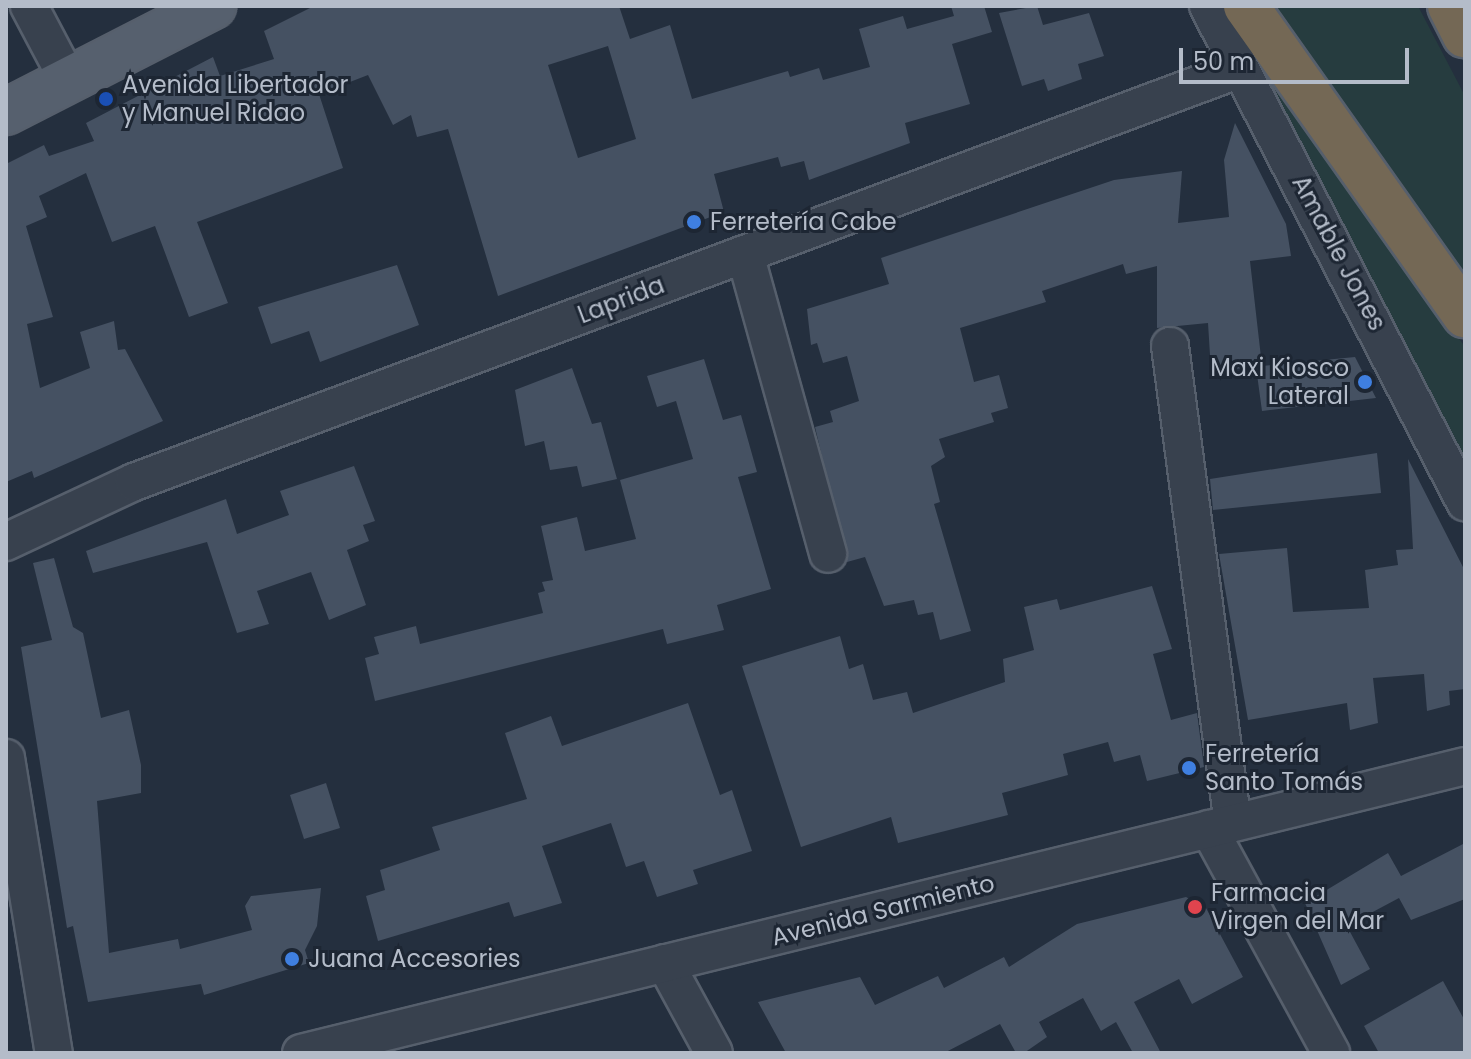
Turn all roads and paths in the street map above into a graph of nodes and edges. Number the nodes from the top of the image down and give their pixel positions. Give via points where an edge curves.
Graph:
1 (29, 6) edge
2 (213, 6) edge
3 (1208, 6) edge
4 (1246, 6) edge
5 (1450, 6) edge
6 (1465, 35) edge
7 (1240, 69) junction
8 (68, 80) junction
9 (6, 112) edge
10 (745, 254) junction
11 (1465, 315) edge
12 (1170, 346) dead end
13 (1465, 502) edge
14 (6, 542) edge
15 (828, 554) dead end
16 (6, 758) edge
17 (1465, 766) edge
18 (1221, 826) junction
19 (665, 963) junction
20 (54, 1053) edge
21 (301, 1053) edge
22 (714, 1053) edge
23 (1331, 1053) edge

1 - 8 street
2 - 8 main road
3 - 7 street, Amable Jones
4 - 11 highway
5 - 6 highway
7 - 10 street, Laprida
7 - 13 street, Amable Jones
8 - 9 main road
10 - 14 street, Laprida via 134,482
10 - 15 street
12 - 18 street
16 - 20 street
17 - 18 street, Avenida Sarmiento
18 - 19 street, Avenida Sarmiento
18 - 23 street
19 - 21 street, Avenida Sarmiento
19 - 22 street

